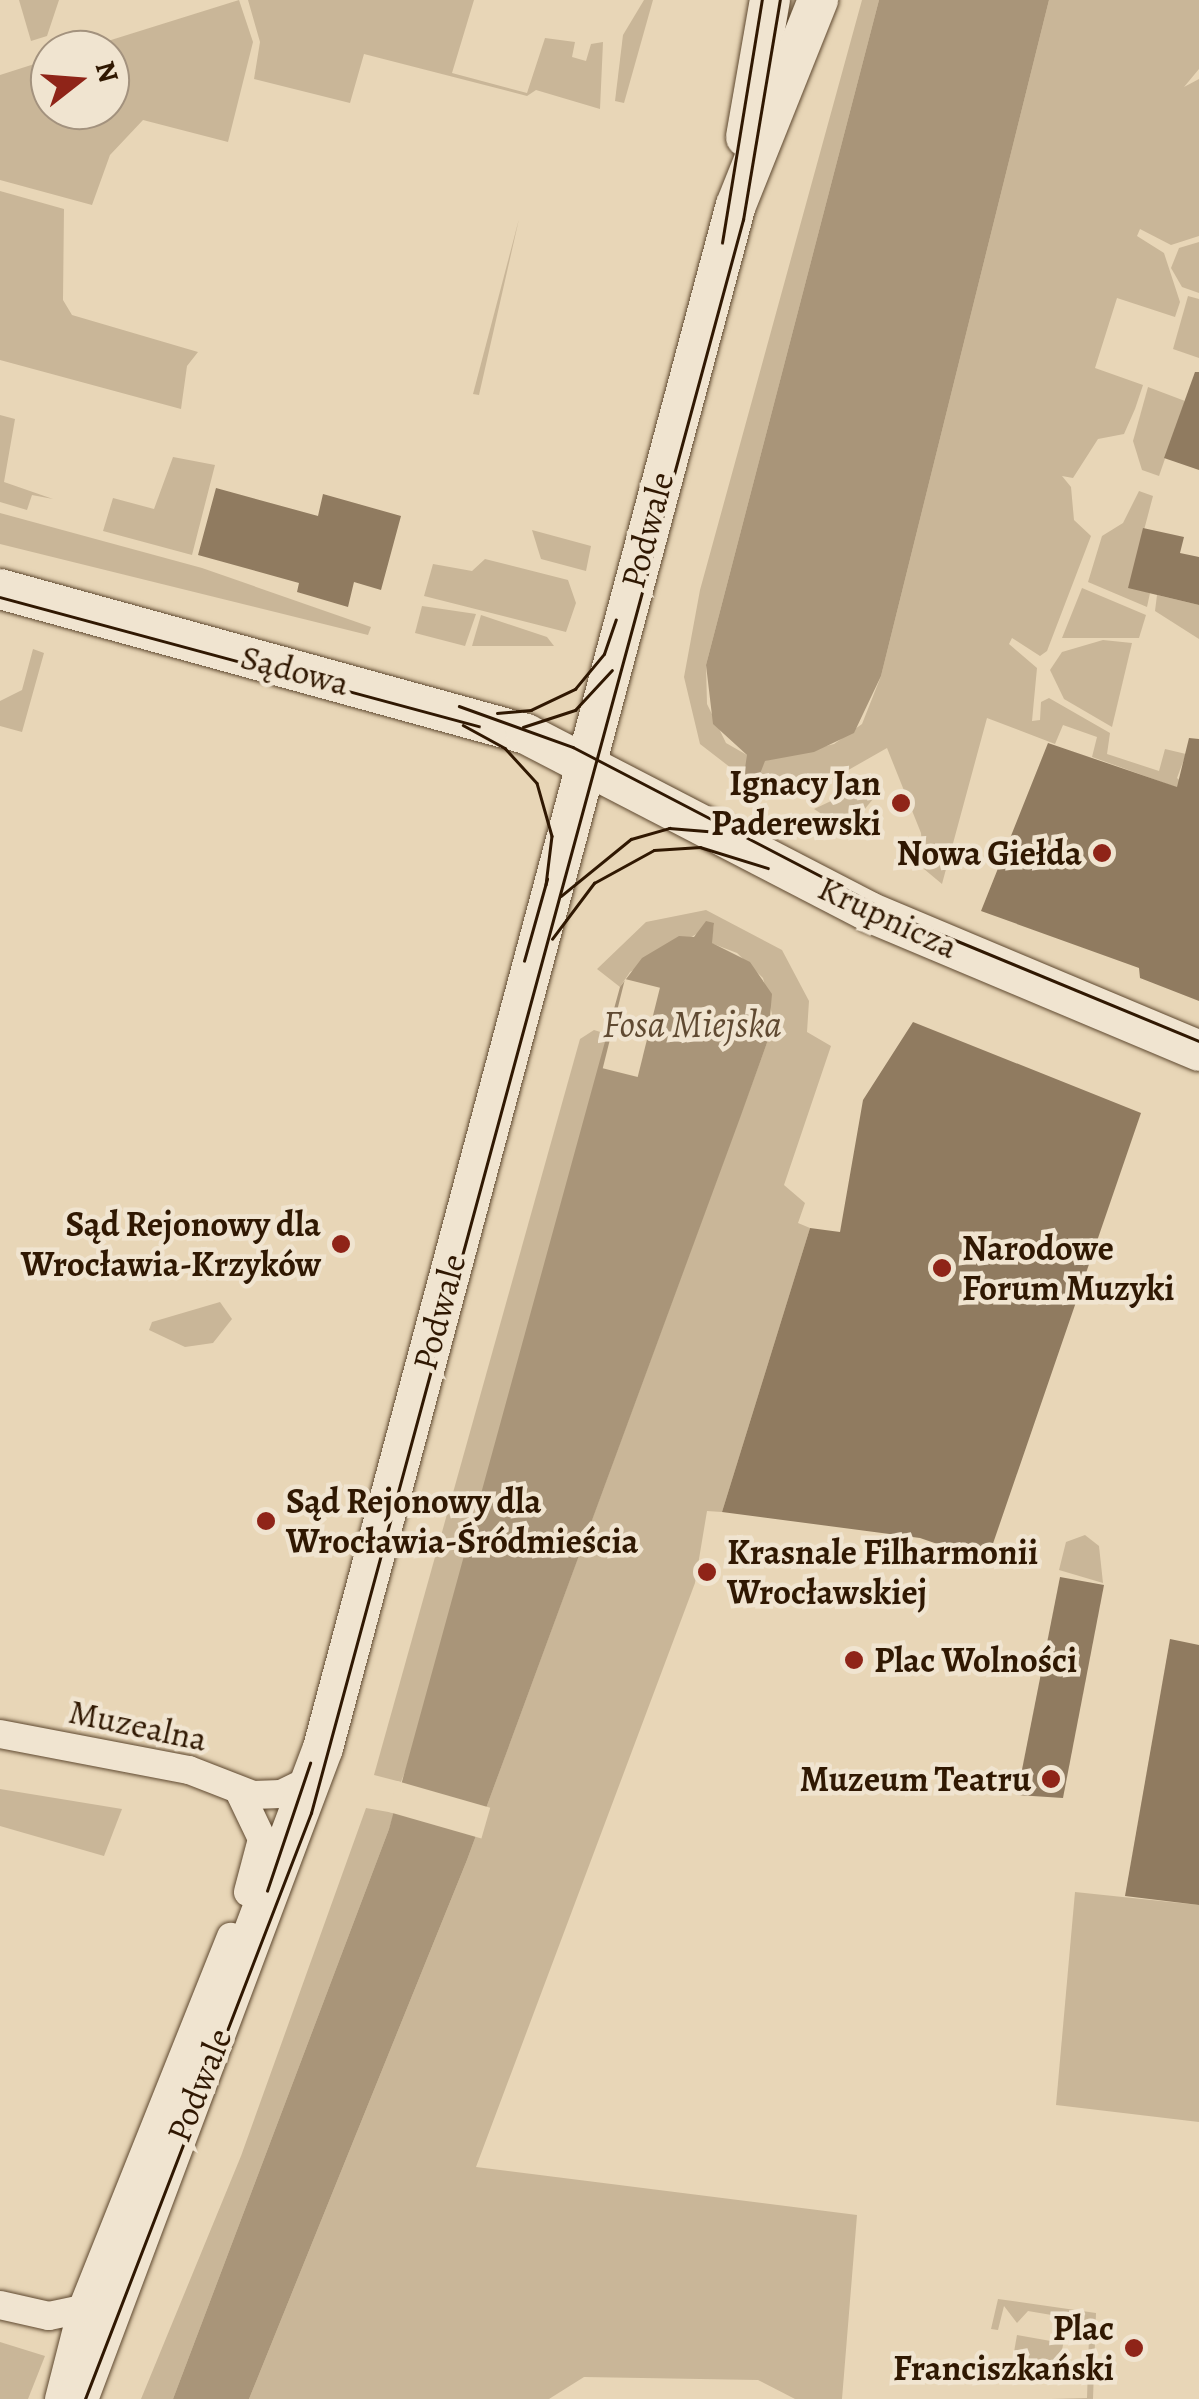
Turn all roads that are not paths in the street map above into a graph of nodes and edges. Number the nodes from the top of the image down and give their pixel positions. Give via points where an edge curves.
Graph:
1 (770, 0) edge
2 (818, 0) edge
3 (736, 205) junction
4 (0, 590) edge
5 (587, 762) junction
6 (1199, 1050) edge
7 (12, 1736) edge
8 (314, 1778) junction
9 (240, 1791) junction
10 (0, 2305) edge
11 (82, 2309) junction
12 (59, 2399) edge
13 (78, 2399) edge

1 - 3 street, Podwale
2 - 3 street, Podwale
3 - 5 street, Podwale
4 - 5 street, Sądowa via 526,734
5 - 6 street, Krupnicza via 869,912
5 - 8 street, Podwale
7 - 9 street, Muzealna via 189,1770
8 - 9 street, Muzealna via 281,1794
8 - 13 street, Podwale
9 - 11 street, Podwale via 260,1827 259,1864
10 - 11 street via 48,2316
11 - 12 street, Podwale

